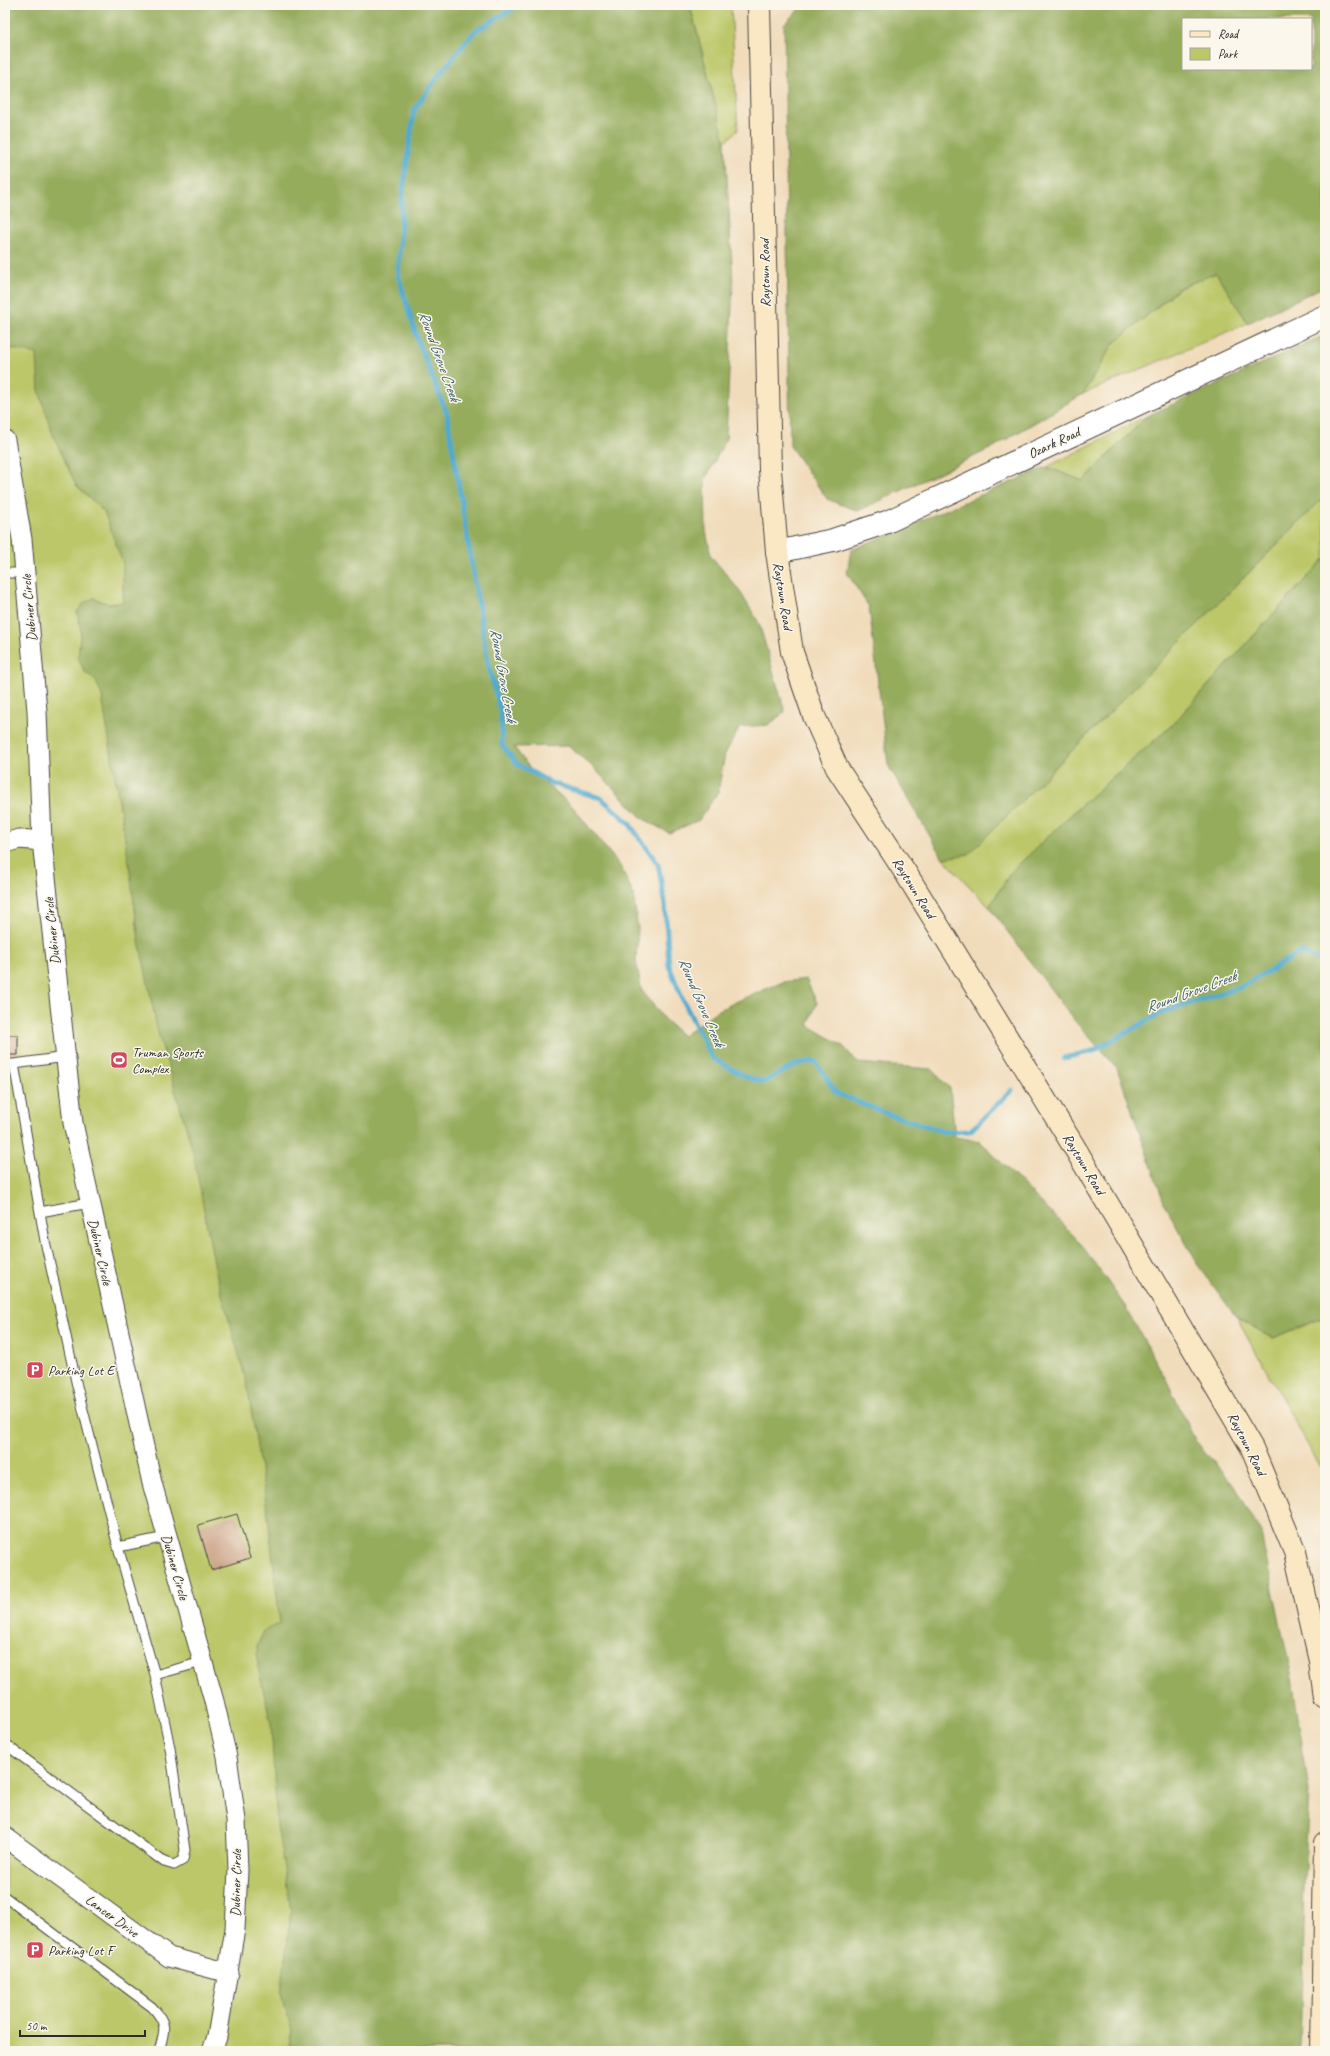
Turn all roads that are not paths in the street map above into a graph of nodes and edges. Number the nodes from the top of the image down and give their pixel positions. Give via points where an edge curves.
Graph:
1 (759, 5) edge
2 (1325, 316) edge
3 (5, 440) edge
4 (777, 552) junction
5 (5, 573) edge
6 (26, 573) junction
7 (42, 841) junction
8 (5, 843) edge
9 (66, 1057) junction
10 (10, 1064) edge
11 (89, 1203) junction
12 (40, 1212) junction
13 (166, 1537) junction
14 (118, 1547) junction
15 (202, 1662) junction
16 (155, 1675) junction
17 (1325, 1698) edge
18 (5, 1744) edge
19 (5, 1837) edge
20 (1325, 1844) edge
21 (5, 1897) edge
22 (229, 1972) junction
23 (158, 2051) edge
24 (212, 2051) edge
25 (1322, 2051) edge

1 - 4 main road, Raytown Road via 770,470
2 - 4 street, Ozark Road via 887,522 833,540
3 - 6 street, Dubiner Circle
4 - 17 main road, Raytown Road via 792,652 814,716 837,768 907,875 1073,1146 1252,1448 1295,1552 1320,1661
5 - 6 lane
6 - 7 street, Dubiner Circle via 37,711
7 - 8 street via 19,839
7 - 9 street, Dubiner Circle
9 - 10 lane
9 - 11 street, Dubiner Circle via 72,1123
10 - 12 lane
11 - 12 lane
11 - 13 street, Dubiner Circle
12 - 14 lane via 76,1383
13 - 14 lane
13 - 15 street, Dubiner Circle
14 - 16 lane
15 - 16 lane
15 - 22 street, Dubiner Circle via 227,1757 236,1820 238,1870 235,1928
16 - 18 lane via 170,1748 186,1850 183,1860 174,1865 164,1862
19 - 22 street, Lancer Drive via 169,1957
20 - 25 main road
21 - 23 lane via 152,2007 163,2018 165,2028
22 - 24 street, Dubiner Circle

